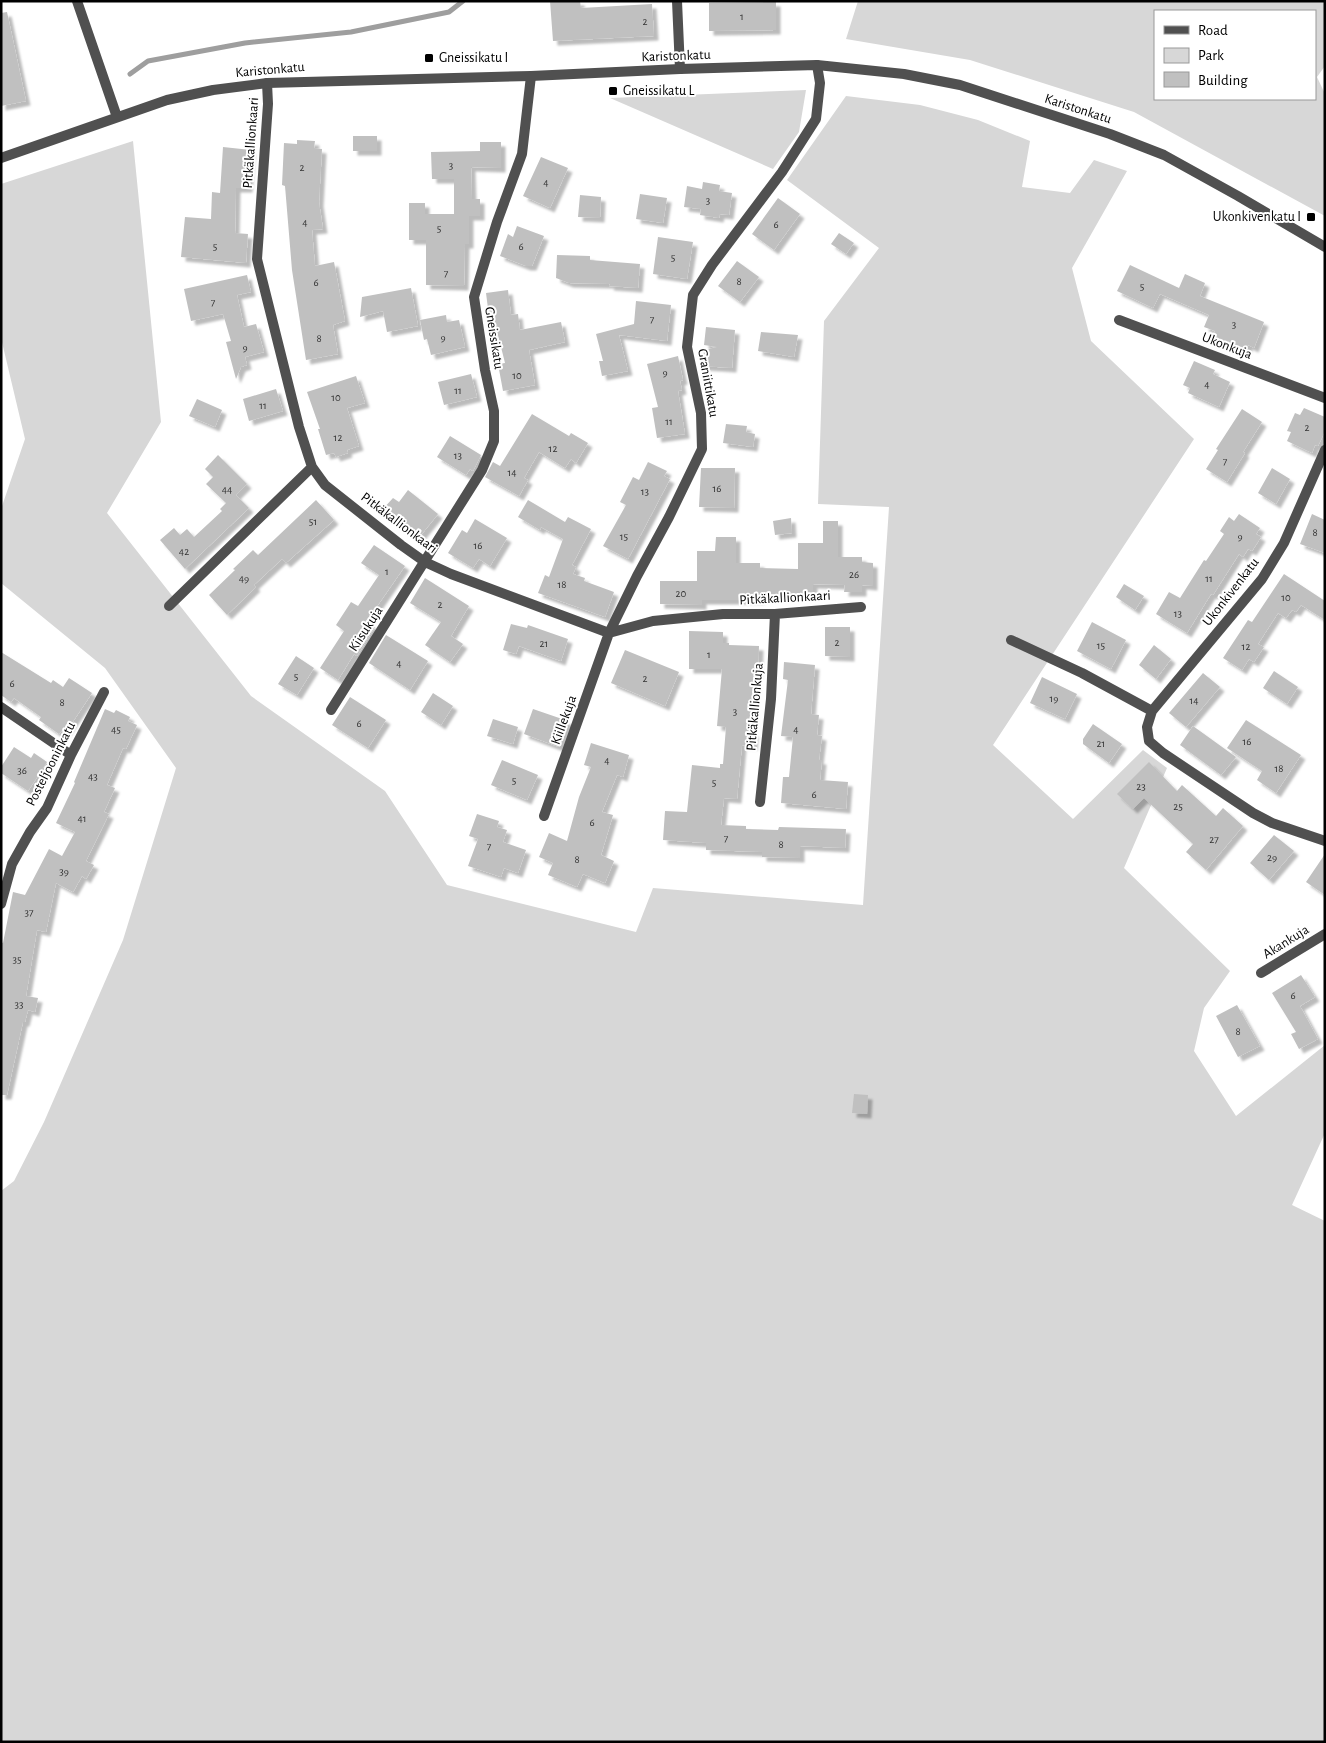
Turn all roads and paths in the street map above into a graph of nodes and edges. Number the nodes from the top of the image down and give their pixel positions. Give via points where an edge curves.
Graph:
1 (77, 1) edge
2 (677, 1) edge
3 (817, 65) junction
4 (680, 69) junction
5 (531, 76) junction
6 (267, 83) junction
7 (117, 118) junction
8 (1, 158) edge
9 (1325, 247) edge
10 (1119, 320) dead end
11 (1325, 398) edge
12 (1325, 450) edge
13 (312, 467) junction
14 (425, 562) junction
15 (169, 606) dead end
16 (861, 608) dead end
17 (775, 614) junction
18 (609, 633) junction
19 (1011, 640) dead end
20 (104, 692) dead end
21 (1, 707) edge
22 (331, 710) dead end
23 (1152, 711) junction
24 (71, 755) junction
25 (760, 802) dead end
26 (544, 816) dead end
27 (1325, 841) edge
28 (1, 904) edge
29 (1325, 934) edge
30 (1261, 973) dead end

1 - 7 street
2 - 4 street
3 - 4 street, Karistonkatu
3 - 9 street, Karistonkatu via 904,74 960,85 1110,134 1172,160
3 - 18 street, Graniittikatu via 820,83 816,119 693,295 687,347 701,413 702,448
4 - 5 street, Karistonkatu
5 - 6 street, Karistonkatu
5 - 14 street, Gneissikatu via 522,154 474,297 494,411 494,441 482,470
6 - 7 street, Karistonkatu via 176,98
6 - 13 street, Pitkäkallionkaari via 257,259
7 - 8 street, Karistonkatu
10 - 11 street, Ukonkuja
12 - 23 street, Ukonkivenkatu via 1284,543 1262,579
13 - 14 street, Pitkäkallionkaari via 325,485
13 - 15 street
14 - 18 street, Pitkäkallionkaari
14 - 22 street, Kiisukuja
16 - 17 street, Pitkäkallionkaari
17 - 18 street, Pitkäkallionkaari via 670,619
17 - 25 street, Pitkäkallionkuja via 771,699
18 - 26 street, Kiillekuja
19 - 23 street
20 - 24 street, Posteljooninkatu
21 - 24 street
23 - 27 street via 1147,727 1149,740 1163,753 1253,813
24 - 28 street, Posteljooninkatu via 47,808 12,864
29 - 30 street, Akankuja

